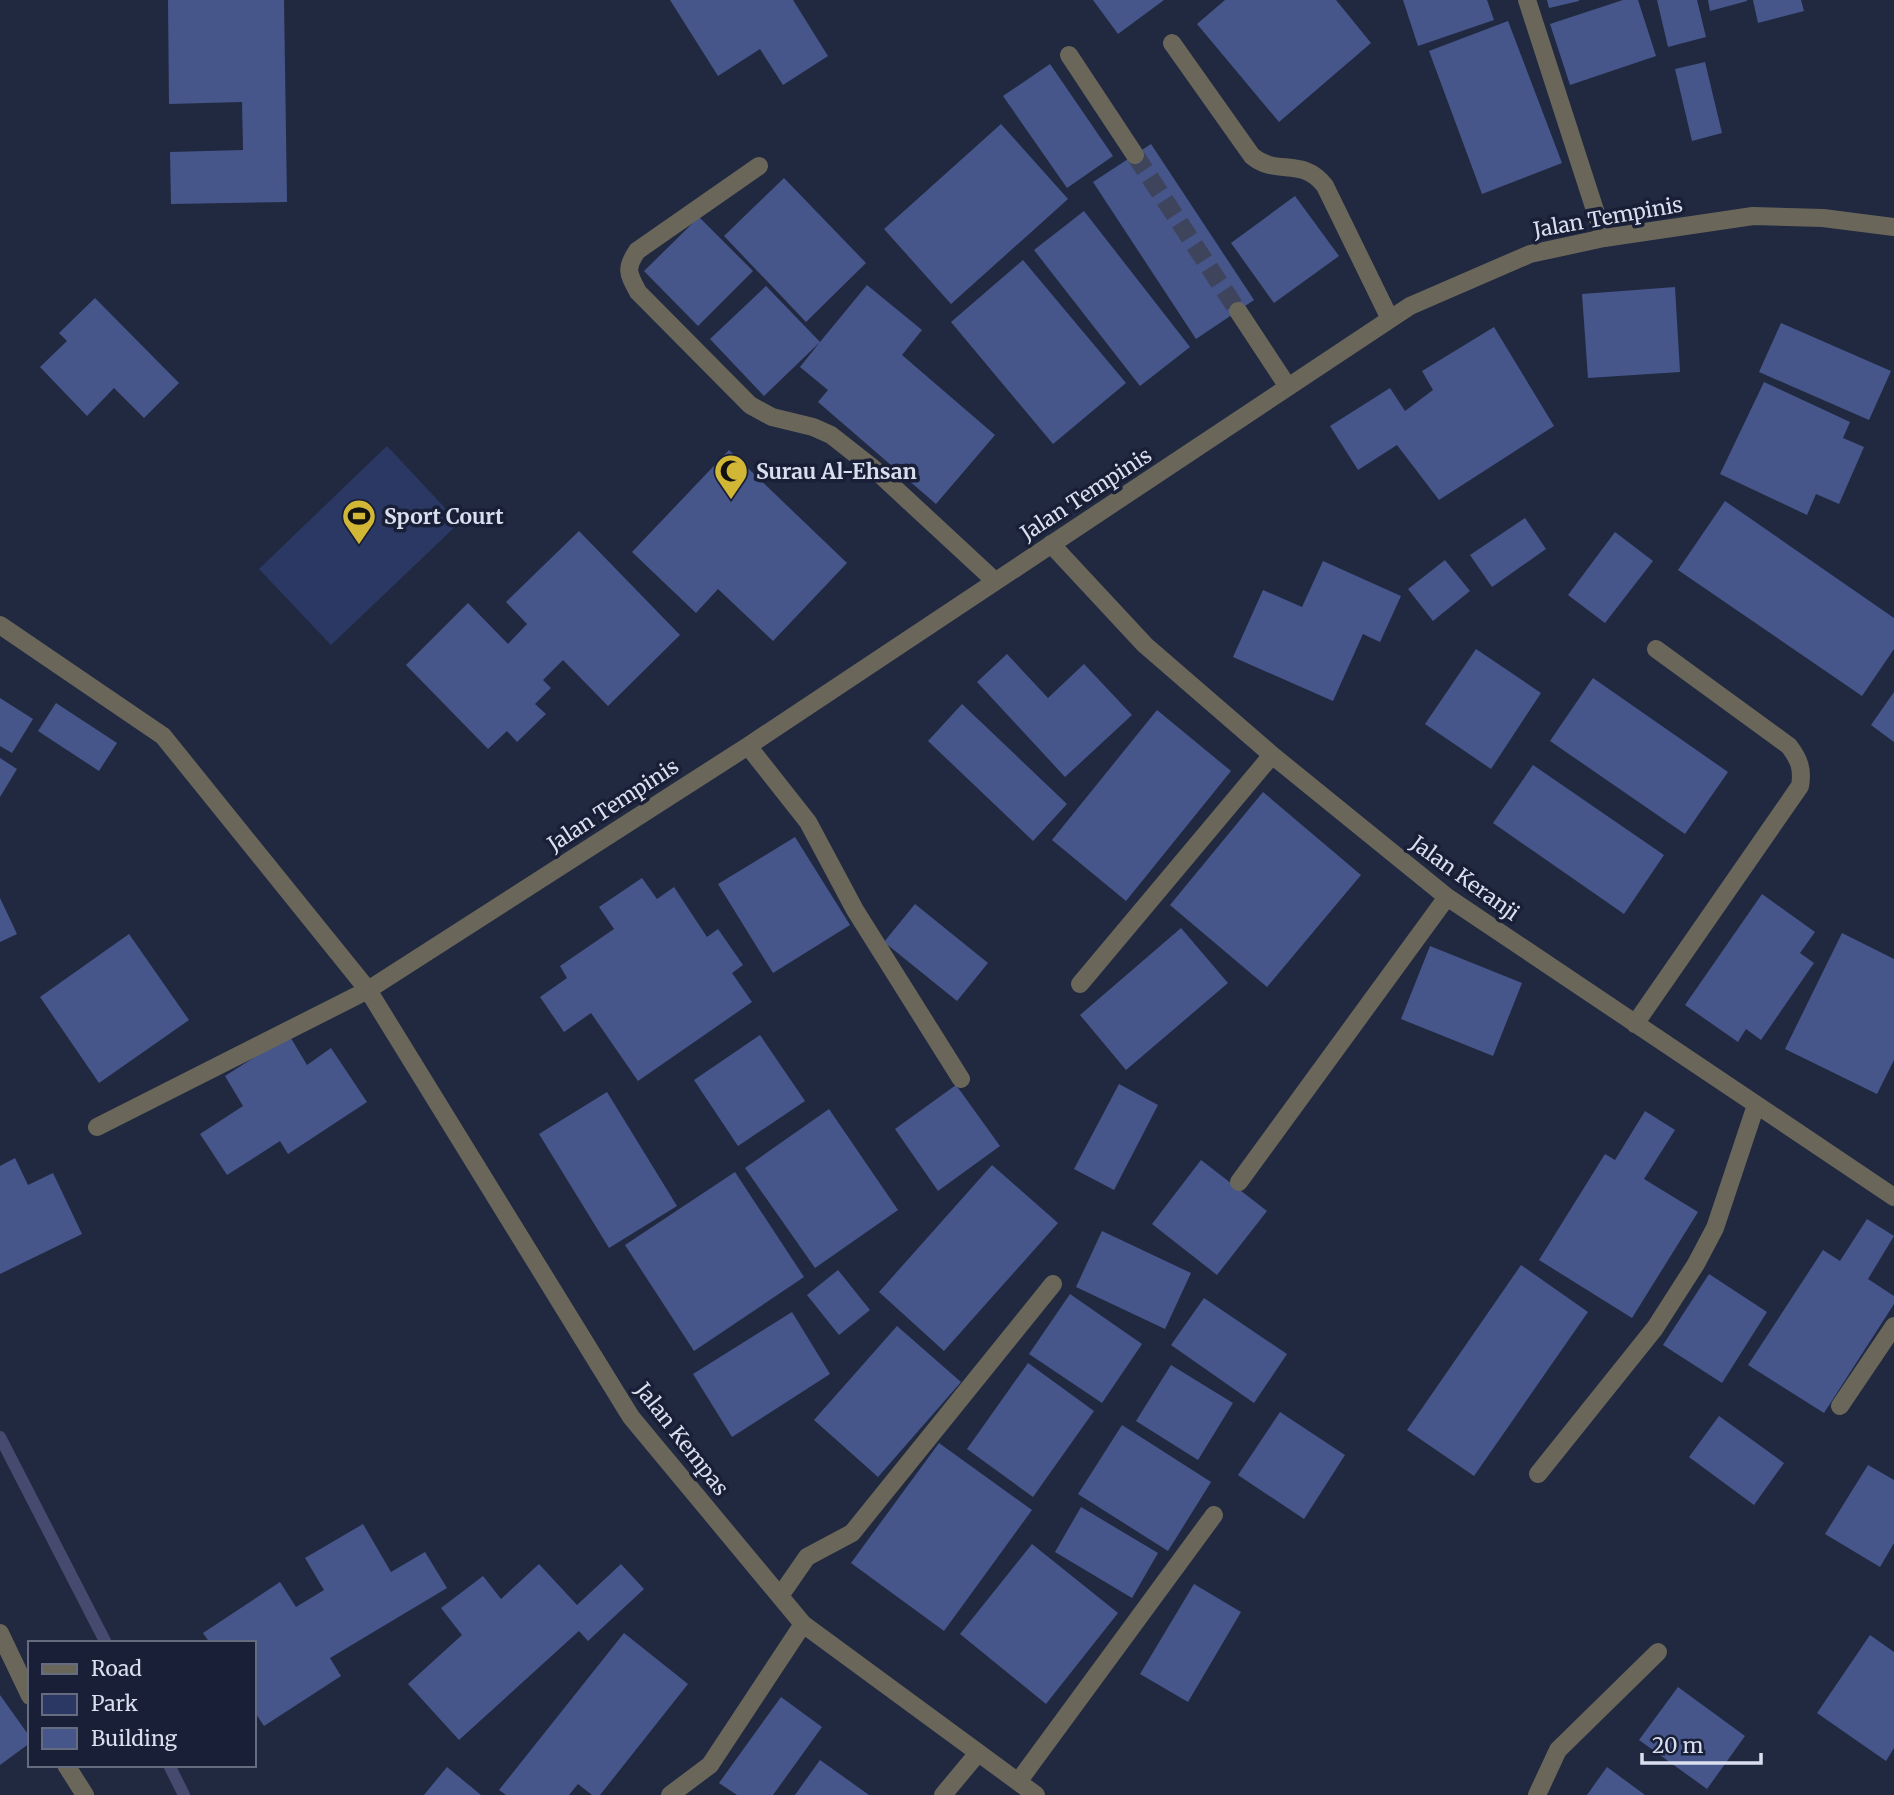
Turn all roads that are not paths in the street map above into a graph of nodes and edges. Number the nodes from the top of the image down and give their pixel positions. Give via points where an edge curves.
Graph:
1 (1527, 0) edge
2 (1172, 43) dead end
3 (1069, 55) dead end
4 (1135, 155) tunnel mouth
5 (759, 166) dead end
6 (1894, 227) edge
7 (1604, 238) junction
8 (1238, 311) tunnel mouth
9 (1390, 319) junction
10 (1288, 387) junction
11 (1051, 544) junction
12 (995, 581) junction
13 (0, 625) edge
14 (1656, 649) dead end
15 (748, 746) junction
16 (1272, 755) junction
17 (1447, 897) junction
18 (1080, 984) dead end
19 (368, 990) junction
20 (1635, 1024) junction
21 (961, 1079) dead end
22 (1756, 1105) junction
23 (97, 1128) dead end
24 (1239, 1182) dead end
25 (1894, 1197) edge
26 (1053, 1284) dead end
27 (1894, 1326) edge
28 (1840, 1406) dead end
29 (1538, 1474) dead end
30 (1214, 1515) dead end
31 (780, 1596) junction
32 (803, 1624) junction
33 (0, 1633) edge
34 (1658, 1652) dead end
35 (28, 1692) edge
36 (978, 1753) junction
37 (67, 1767) edge
38 (1018, 1782) junction
39 (85, 1795) edge
40 (670, 1795) edge
41 (943, 1795) edge
42 (1036, 1795) edge
43 (1537, 1795) edge

1 - 7 street
2 - 9 street via 1252,156 1267,165 1306,169 1317,175
3 - 4 street
5 - 12 street via 637,251 629,264 629,276 638,292 750,405 772,417 831,435
6 - 7 street, Jalan Tempinis via 1754,216
7 - 9 street, Jalan Tempinis via 1530,254
8 - 10 street
9 - 10 street, Jalan Tempinis
10 - 11 street, Jalan Tempinis
11 - 12 street, Jalan Tempinis
11 - 16 street, Jalan Keranji via 1145,645
12 - 15 street, Jalan Tempinis
13 - 19 street, Jalan Kempas via 163,736
14 - 20 street via 1788,746 1801,765 1802,776 1800,786
15 - 19 street, Jalan Tempinis
15 - 21 street via 807,822 855,909
16 - 17 street, Jalan Keranji
16 - 18 street
17 - 20 street, Jalan Keranji
17 - 24 street
19 - 23 street, Jalan Tempinis
19 - 31 street, Jalan Kempas via 631,1417
20 - 22 street, Jalan Keranji
22 - 25 street, Jalan Keranji
22 - 29 street via 1715,1228 1696,1264 1654,1328
26 - 31 street via 852,1533 807,1557
27 - 28 street
30 - 38 street
31 - 32 street, Jalan Kempas
32 - 36 street, Jalan Kempas
32 - 40 street via 710,1765
33 - 35 street
34 - 43 street via 1558,1750
36 - 38 street, Jalan Kempas
36 - 41 street
37 - 39 street
38 - 42 street, Jalan Kempas

